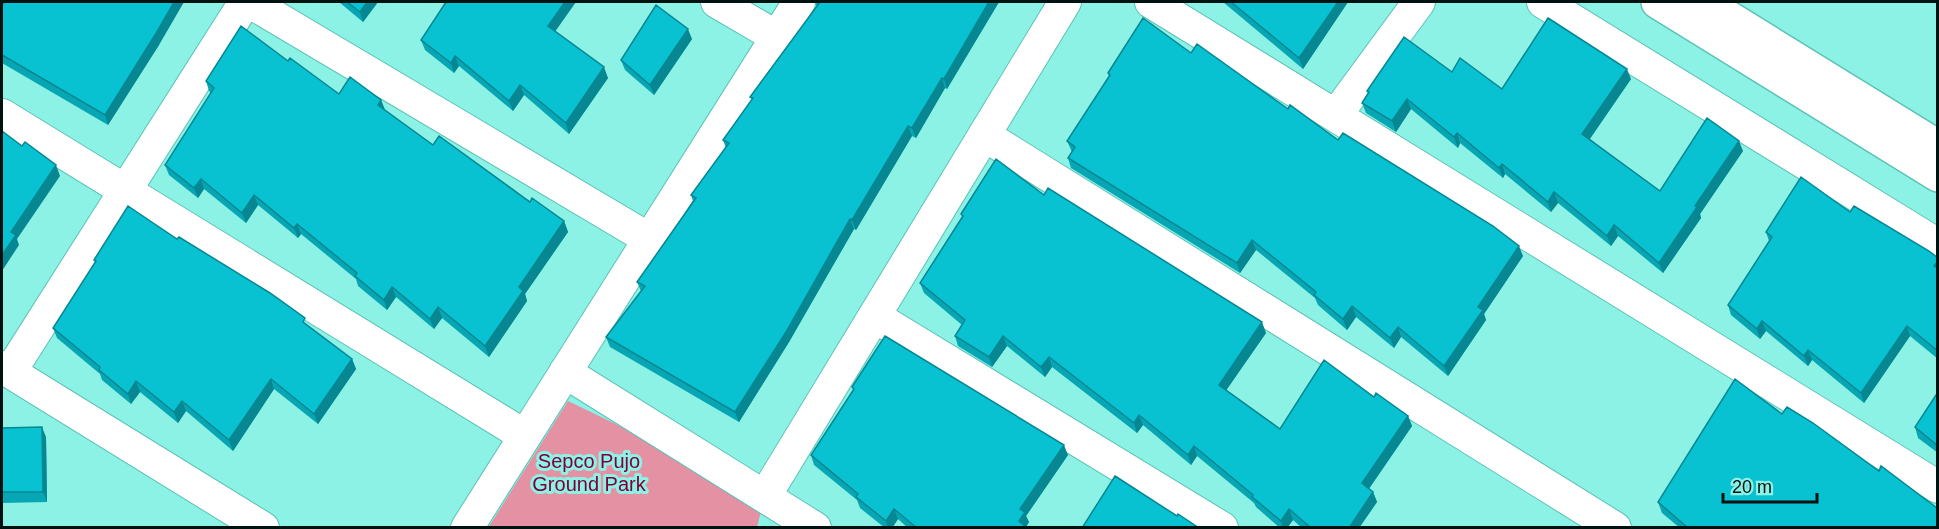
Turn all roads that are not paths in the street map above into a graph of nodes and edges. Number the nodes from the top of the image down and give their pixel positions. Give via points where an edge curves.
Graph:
1 (248, 2) edge
2 (717, 2) edge
3 (799, 2) edge
4 (1065, 2) edge
5 (1151, 2) edge
6 (1419, 2) edge
7 (1543, 2) edge
8 (1658, 2) edge
9 (1703, 2) edge
10 (777, 37) junction
11 (2, 116) edge
12 (1336, 116) junction
13 (984, 135) junction
14 (1938, 147) edge
15 (1938, 175) edge
16 (125, 191) junction
17 (649, 239) junction
18 (1938, 245) edge
19 (874, 316) junction
20 (6, 370) edge
21 (565, 372) junction
22 (525, 436) junction
23 (1938, 487) edge
24 (765, 496) junction
25 (264, 528) edge
26 (467, 528) edge
27 (815, 528) edge
28 (1222, 528) edge
29 (1615, 528) edge

1 - 16 street
1 - 17 street
2 - 10 street
3 - 10 street
4 - 13 street
5 - 12 street
6 - 12 street
7 - 18 street
8 - 15 street
9 - 14 street
10 - 17 street
11 - 16 street
12 - 23 street
13 - 19 street
13 - 29 street
16 - 20 street
16 - 22 street
17 - 21 street
19 - 24 street
19 - 28 street
20 - 25 street
21 - 22 street
21 - 24 street
22 - 26 street
24 - 27 street

